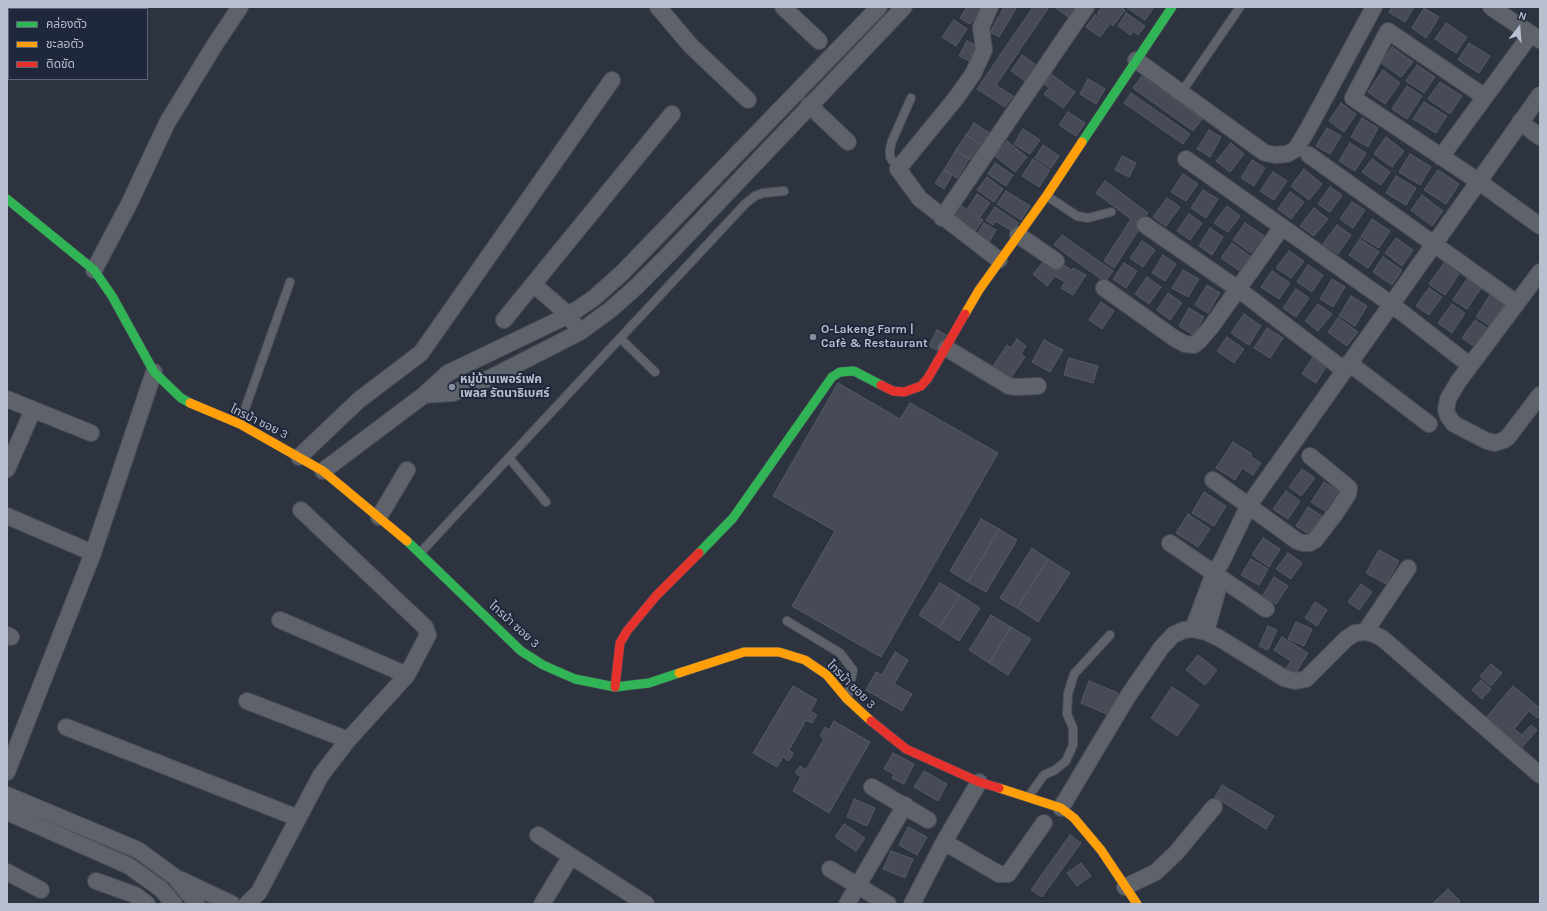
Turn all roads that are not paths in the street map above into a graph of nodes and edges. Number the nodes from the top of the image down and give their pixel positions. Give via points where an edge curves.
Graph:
1 (240, 7) edge
2 (658, 7) edge
3 (783, 7) edge
4 (879, 7) edge
5 (904, 7) edge
6 (990, 7) edge
7 (1086, 7) edge
8 (1172, 7) edge
9 (1240, 7) edge
10 (1374, 7) edge
11 (1491, 7) edge
12 (1536, 37) edge
13 (819, 41) dead end
14 (1136, 60) junction
15 (612, 80) dead end
16 (1180, 93) junction
17 (1540, 95) edge
18 (1485, 97) junction
19 (911, 98) dead end
20 (748, 100) dead end
21 (809, 105) junction
22 (672, 114) dead end
23 (1520, 122) junction
24 (1540, 137) edge
25 (848, 142) dead end
26 (746, 146) junction
27 (1309, 155) dead end
28 (1441, 157) junction
29 (760, 158) junction
30 (1186, 159) dead end
31 (898, 169) junction
32 (1478, 181) junction
33 (784, 191) dead end
34 (1046, 195) junction
35 (7, 199) edge
36 (1111, 212) dead end
37 (942, 218) junction
38 (1145, 224) dead end
39 (1540, 226) edge
40 (1282, 227) junction
41 (1018, 235) junction
42 (1434, 244) junction
43 (1056, 261) dead end
44 (998, 262) junction
45 (94, 270) junction
46 (1540, 272) edge
47 (290, 282) dead end
48 (534, 285) junction
49 (1104, 288) dead end
50 (1238, 289) junction
51 (1511, 299) dead end
52 (1391, 304) junction
53 (569, 315) junction
54 (504, 320) dead end
55 (580, 332) junction
56 (620, 338) junction
57 (946, 348) junction
58 (1463, 360) dead end
59 (1347, 366) junction
60 (154, 372) junction
61 (654, 372) dead end
62 (1038, 386) dead end
63 (424, 395) junction
64 (1540, 396) edge
65 (7, 399) edge
66 (33, 410) junction
67 (240, 424) junction
68 (1429, 424) dead end
69 (91, 433) dead end
70 (1310, 456) dead end
71 (299, 457) junction
72 (509, 458) junction
73 (7, 469) edge
74 (408, 470) dead end
75 (323, 471) junction
76 (1213, 480) dead end
77 (546, 502) dead end
78 (1249, 505) junction
79 (301, 510) dead end
80 (7, 516) edge
81 (379, 517) junction
82 (1170, 543) dead end
83 (93, 553) junction
84 (421, 553) junction
85 (1408, 568) dead end
86 (1219, 570) junction
87 (1266, 609) dead end
88 (280, 620) dead end
89 (787, 621) dead end
90 (1199, 631) junction
91 (1365, 632) junction
92 (1110, 635) dead end
93 (407, 675) junction
94 (616, 687) junction
95 (847, 699) junction
96 (247, 701) dead end
97 (66, 727) dead end
98 (348, 740) junction
99 (7, 772) edge
100 (1540, 775) edge
101 (979, 782) junction
102 (872, 787) dead end
103 (7, 795) edge
104 (1028, 798) junction
105 (904, 805) junction
106 (1214, 807) dead end
107 (1061, 808) junction
108 (7, 812) edge
109 (298, 818) junction
110 (928, 820) dead end
111 (1044, 824) dead end
112 (538, 835) dead end
113 (944, 842) junction
114 (571, 856) junction
115 (830, 869) dead end
116 (7, 872) edge
117 (176, 877) junction
118 (96, 881) dead end
119 (858, 885) junction
120 (1125, 887) junction
121 (41, 890) dead end
122 (147, 904) edge
123 (174, 904) edge
124 (197, 904) edge
125 (232, 904) edge
126 (247, 904) edge
127 (542, 904) edge
128 (646, 904) edge
129 (847, 904) edge
130 (888, 904) edge
131 (912, 904) edge
132 (1136, 904) edge

1 - 45 street via 167,124
2 - 20 street via 691,46
3 - 13 street
4 - 26 street
5 - 21 street
6 - 31 street via 981,27 984,50 973,74
7 - 37 street
8 - 14 street
9 - 16 lane
10 - 16 street via 1308,129 1296,149 1287,154 1276,156 1265,153
11 - 12 street
12 - 18 street
14 - 16 street
14 - 34 street
15 - 71 street via 421,352 359,400
17 - 23 street
18 - 28 street
18 - 28 street via 1388,31 1353,98
19 - 31 lane via 890,149 890,157
21 - 25 street
21 - 29 street
22 - 48 street
23 - 24 street
23 - 32 street
26 - 29 street
26 - 53 street via 622,273 594,298
27 - 42 street
28 - 32 street
29 - 55 street via 635,288
30 - 40 street
31 - 37 street via 920,199
32 - 39 street
32 - 42 street
33 - 56 lane via 763,193 745,204
34 - 36 lane via 1077,216 1088,218
34 - 41 street
35 - 45 street, ไทรม้า ซอย 3
37 - 44 street
38 - 50 street
40 - 50 street
40 - 52 street
41 - 43 street
41 - 44 street
42 - 51 street
42 - 52 street
44 - 57 street
45 - 60 street, ไทรม้า ซอย 3 via 112,296
46 - 64 street via 1458,382 1448,399 1446,410 1454,424 1487,442 1495,443 1508,436
47 - 67 lane
48 - 53 street
48 - 54 street
49 - 50 street via 1174,338 1185,344 1194,345 1200,341
50 - 59 street
52 - 58 street
52 - 59 street
53 - 55 street
53 - 63 street via 448,373
55 - 63 street via 490,378 453,393
56 - 61 lane
56 - 72 lane
57 - 62 street via 1009,386
57 - 94 street via 928,378 915,390 893,391 854,371 840,372 832,377 733,518 656,596 627,631 620,643
59 - 68 street
59 - 78 street
60 - 67 street, ไทรม้า ซอย 3 via 181,398
60 - 83 street
63 - 75 street
65 - 66 street
66 - 69 street
66 - 73 street
67 - 71 street, ไทรม้า ซอย 3
70 - 78 street via 1349,488 1348,494 1315,540 1303,544 1297,541
71 - 75 street, ไทรม้า ซอย 3
72 - 77 lane
72 - 84 lane
74 - 81 street
75 - 81 street, ไทรม้า ซอย 3
76 - 78 street
78 - 86 street
79 - 93 street via 425,627 428,636
80 - 83 street
81 - 84 street, ไทรม้า ซอย 3
82 - 86 street
83 - 99 street
84 - 94 street, ไทรม้า ซอย 3 via 521,651 575,679
85 - 91 street
86 - 87 street
86 - 90 street
88 - 93 street
89 - 95 lane via 840,652 853,670
90 - 91 street via 1284,678 1295,681 1306,679 1354,633
90 - 107 street via 1184,630 1173,635 1161,648 1128,696
91 - 100 street via 1382,638
92 - 104 lane via 1074,674 1068,694 1067,714 1073,728 1073,745 1066,761 1044,775
93 - 98 street
94 - 95 street, ไทรม้า ซอย 3 via 649,683 744,652 778,652 805,660 827,675
95 - 101 street, ไทรม้า ซอย 3 via 906,748
96 - 98 street
97 - 109 street
98 - 109 street via 321,775
101 - 104 street, ไทรม้า ซอย 3
101 - 113 street
102 - 105 street
103 - 117 street via 138,850
104 - 107 street, ไทรม้า ซอย 3
105 - 110 street
105 - 119 street
106 - 120 street via 1176,853 1156,872
107 - 120 street, ไทรม้า ซอย 3 via 1074,818 1101,850
108 - 123 street via 129,866 161,888
109 - 126 street via 259,892
111 - 113 street via 1008,874 999,874
112 - 114 street
113 - 131 street
114 - 127 street
114 - 128 street
115 - 119 street
116 - 121 street
117 - 124 street
117 - 125 street
118 - 122 street via 135,895
119 - 129 street
119 - 130 street
120 - 132 street, ไทรม้า ซอย 3

